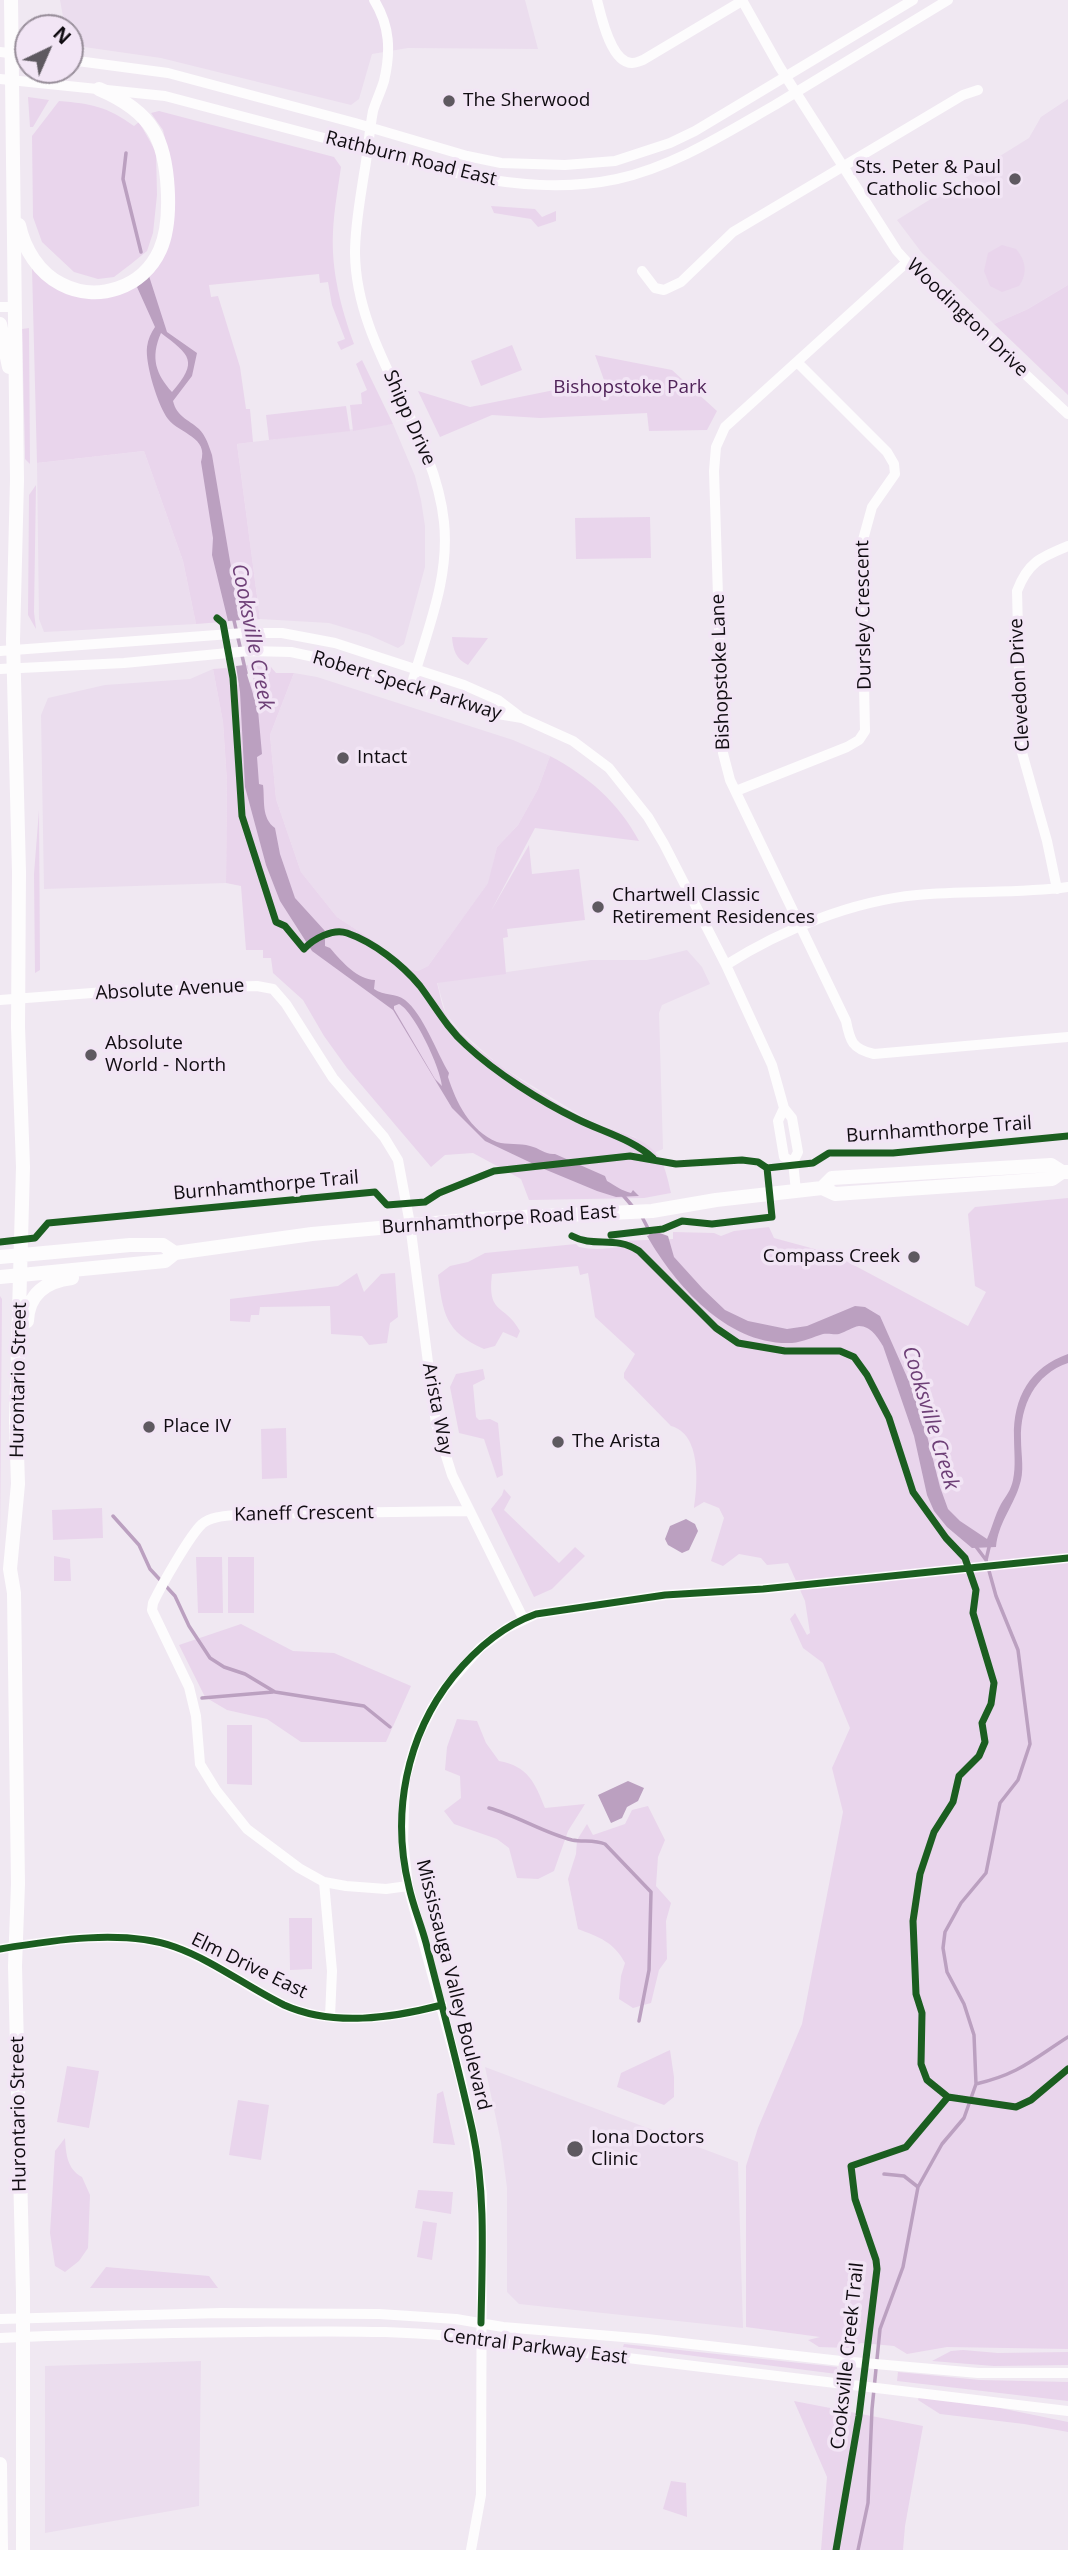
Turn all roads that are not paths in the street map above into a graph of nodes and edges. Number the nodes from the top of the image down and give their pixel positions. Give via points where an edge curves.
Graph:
1 (11, 0) edge
2 (374, 0) edge
3 (597, 0) edge
4 (742, 0) edge
5 (913, 0) edge
6 (948, 0) edge
7 (84, 62) edge
8 (785, 76) junction
9 (0, 79) edge
10 (99, 89) junction
11 (978, 90) dead end
12 (795, 92) junction
13 (371, 128) junction
14 (368, 149) junction
15 (844, 166) junction
16 (15, 189) junction
17 (907, 262) junction
18 (642, 271) dead end
19 (8, 307) edge
20 (0, 324) edge
21 (797, 362) junction
22 (1068, 414) edge
23 (17, 473) junction
24 (1068, 546) edge
25 (7, 651) edge
26 (8, 668) edge
27 (416, 669) junction
28 (411, 687) junction
29 (522, 718) junction
30 (736, 791) junction
31 (1063, 888) edge
32 (801, 928) junction
33 (726, 965) junction
34 (19, 999) junction
35 (0, 1000) edge
36 (1068, 1037) edge
37 (1065, 1172) edge
38 (796, 1191) junction
39 (411, 1224) junction
40 (175, 1253) junction
41 (21, 1255) junction
42 (0, 1257) edge
43 (126, 1265) junction
44 (20, 1275) junction
45 (0, 1277) edge
46 (16, 1422) junction
47 (468, 1511) junction
48 (1068, 1558) edge
49 (7, 1593) edge
50 (523, 1618) junction
51 (324, 1882) junction
52 (408, 1886) junction
53 (16, 1946) junction
54 (0, 1949) edge
55 (442, 2005) junction
56 (330, 2017) junction
57 (144, 2316) junction
58 (22, 2318) junction
59 (0, 2319) edge
60 (481, 2323) junction
61 (144, 2334) junction
62 (22, 2337) junction
63 (0, 2338) edge
64 (481, 2340) junction
65 (1068, 2375) edge
66 (1068, 2413) edge
67 (0, 2464) edge
68 (1, 2550) edge
69 (23, 2550) edge
70 (471, 2550) edge

1 - 16 main road, Hurontario Street
2 - 13 street, Shipp Drive via 387,27 389,51
3 - 4 street via 616,54 632,63
4 - 8 street, Woodington Drive
5 - 8 street, Rathburn Road East
6 - 12 street, Rathburn Road East
7 - 13 street, Rathburn Road East via 168,73
8 - 12 street, Woodington Drive
8 - 13 street, Rathburn Road East via 695,131 615,161 501,163
9 - 10 street, Rathburn Road East
10 - 14 street, Rathburn Road East via 165,96
10 - 16 main road via 129,104 147,121 160,144 168,195 167,225 161,250 152,263 130,284 107,292 82,291 55,281 35,262 26,245
11 - 15 street
12 - 14 street, Rathburn Road East via 678,159 617,179 558,187 502,182
12 - 15 street, Woodington Drive
13 - 14 street, Shipp Drive
14 - 27 street, Shipp Drive via 356,241 357,280 376,342 433,470 444,524 442,582
15 - 17 street, Woodington Drive
15 - 18 street via 733,232 681,282 664,290 655,288
16 - 19 main road, Hurontario Street
17 - 21 street, Bishopstoke Lane
17 - 22 street, Woodington Drive
19 - 23 main road, Hurontario Street
20 - 23 main road via 8,360
21 - 30 street, Bishopstoke Lane via 725,427 716,447 722,741
21 - 30 street, Dursley Crescent via 894,464 895,474 872,507 861,547 865,731 847,747
23 - 25 main road, Hurontario Street
24 - 31 street, Clevedon Drive via 1033,563 1017,591 1021,750
25 - 26 main road, Hurontario Street
25 - 27 street, Robert Speck Parkway via 282,633 312,637
26 - 28 street, Robert Speck Parkway via 291,652
26 - 34 main road, Hurontario Street
27 - 28 street, Shipp Drive
27 - 29 street, Robert Speck Parkway via 498,699
28 - 29 street, Robert Speck Parkway
29 - 33 street, Robert Speck Parkway via 573,741 609,768 632,794 664,844
30 - 32 street, Bishopstoke Lane
31 - 32 street via 884,900
32 - 33 street
32 - 36 street, Bishopstoke Lane via 850,1041 862,1051
33 - 38 street, Robert Speck Parkway via 792,1118 798,1152 793,1162
34 - 35 street, Absolute Avenue
34 - 39 street, Absolute Avenue via 221,987 273,989 333,1078 398,1160
34 - 41 main road, Hurontario Street
37 - 38 main road, Burnhamthorpe Road East via 1051,1165 876,1174 832,1178 822,1188
38 - 39 main road, Burnhamthorpe Road East via 652,1211
39 - 40 main road, Burnhamthorpe Road East
39 - 47 street, Arista Way via 436,1424
40 - 41 main road, Burnhamthorpe Road East via 163,1244
40 - 43 main road, Burnhamthorpe Road East via 165,1261
41 - 42 main road, Burnhamthorpe Road East
41 - 44 main road, Hurontario Street
43 - 44 main road, Burnhamthorpe Road East
43 - 46 main road via 107,1275 56,1281 32,1299 27,1308 24,1409
44 - 45 main road, Burnhamthorpe Road East
44 - 46 main road, Hurontario Street
46 - 49 main road, Hurontario Street via 18,1484
47 - 50 street, Arista Way
47 - 51 street, Kaneff Crescent via 216,1517 202,1524 155,1598 152,1610 189,1687 200,1763 216,1790 247,1829
48 - 50 street, Mississauga Valley Boulevard via 665,1595
49 - 53 main road, Hurontario Street via 18,1884
50 - 52 street, Mississauga Valley Boulevard via 465,1663 444,1689 418,1736 405,1779 402,1814
51 - 52 street, Kaneff Crescent via 386,1889
51 - 56 street via 332,1971
52 - 55 street, Mississauga Valley Boulevard
53 - 54 street, Elm Drive East
53 - 56 street, Elm Drive East via 114,1938 147,1940 176,1947 286,2006
53 - 58 main road, Hurontario Street
55 - 56 street, Elm Drive East via 366,2018
55 - 60 street, Mississauga Valley Boulevard via 482,2194
57 - 58 street, Central Parkway East
57 - 60 street, Central Parkway East via 379,2314
57 - 61 street
58 - 59 street, Central Parkway East
58 - 62 main road, Hurontario Street
60 - 64 street, Mississauga Valley Boulevard
60 - 65 street, Central Parkway East via 841,2361 978,2373
61 - 62 street, Central Parkway East
61 - 64 street, Central Parkway East via 381,2332
62 - 63 street, Central Parkway East
62 - 69 main road, Hurontario Street
64 - 66 street, Central Parkway East
64 - 70 street, Mississauga Valley Boulevard via 481,2495
67 - 68 main road

